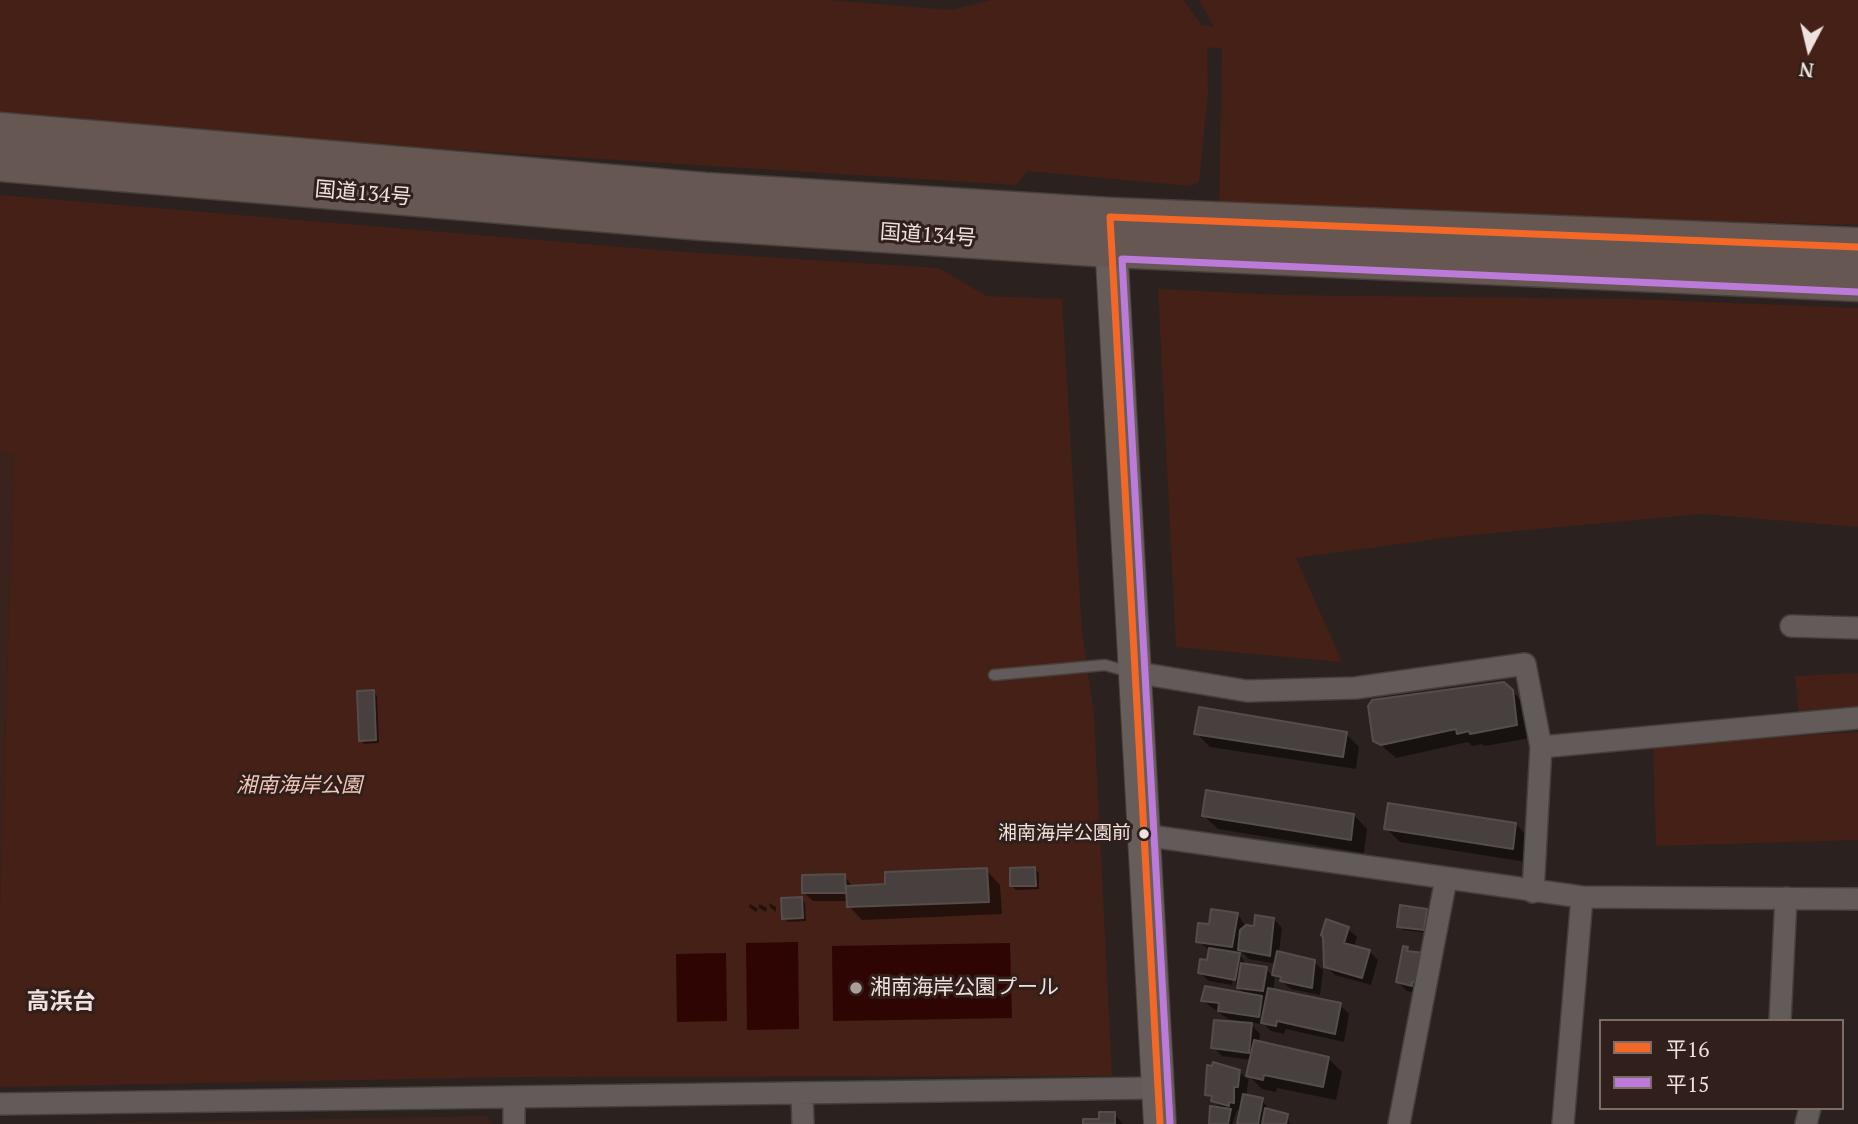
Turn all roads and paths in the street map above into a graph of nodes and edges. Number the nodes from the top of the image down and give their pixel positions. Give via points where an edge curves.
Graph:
1 (0, 132) edge
2 (0, 162) edge
3 (1111, 233) junction
4 (1858, 247) edge
5 (1858, 282) edge
6 (1791, 626) dead end
7 (1858, 628) edge
8 (1133, 672) junction
9 (994, 675) dead end
10 (1858, 719) edge
11 (1541, 747) junction
12 (1143, 835) junction
13 (1446, 878) junction
14 (1533, 892) junction
15 (1582, 897) junction
16 (1786, 898) junction
17 (1858, 899) edge
18 (1780, 1019) edge
19 (1157, 1088) junction
20 (802, 1093) junction
21 (514, 1097) junction
22 (0, 1104) edge
23 (514, 1124) edge
24 (803, 1124) edge
25 (1160, 1124) edge
26 (1399, 1124) edge
27 (1563, 1124) edge

1 - 3 highway, 国道134号 via 705,192
2 - 3 highway, 国道134号 via 662,218
3 - 4 highway, 国道134号
3 - 5 highway, 国道134号
3 - 8 main road
6 - 7 street
8 - 9 lane via 1105,665
8 - 11 street via 1261,690 1355,688 1525,664
8 - 12 main road
10 - 11 street
11 - 14 street
12 - 13 street
12 - 19 main road
13 - 14 street
13 - 26 street
14 - 15 street
15 - 16 street
15 - 27 street
16 - 17 street
16 - 18 street
19 - 20 street
19 - 25 main road
20 - 21 street
20 - 24 street
21 - 22 street
21 - 23 street

